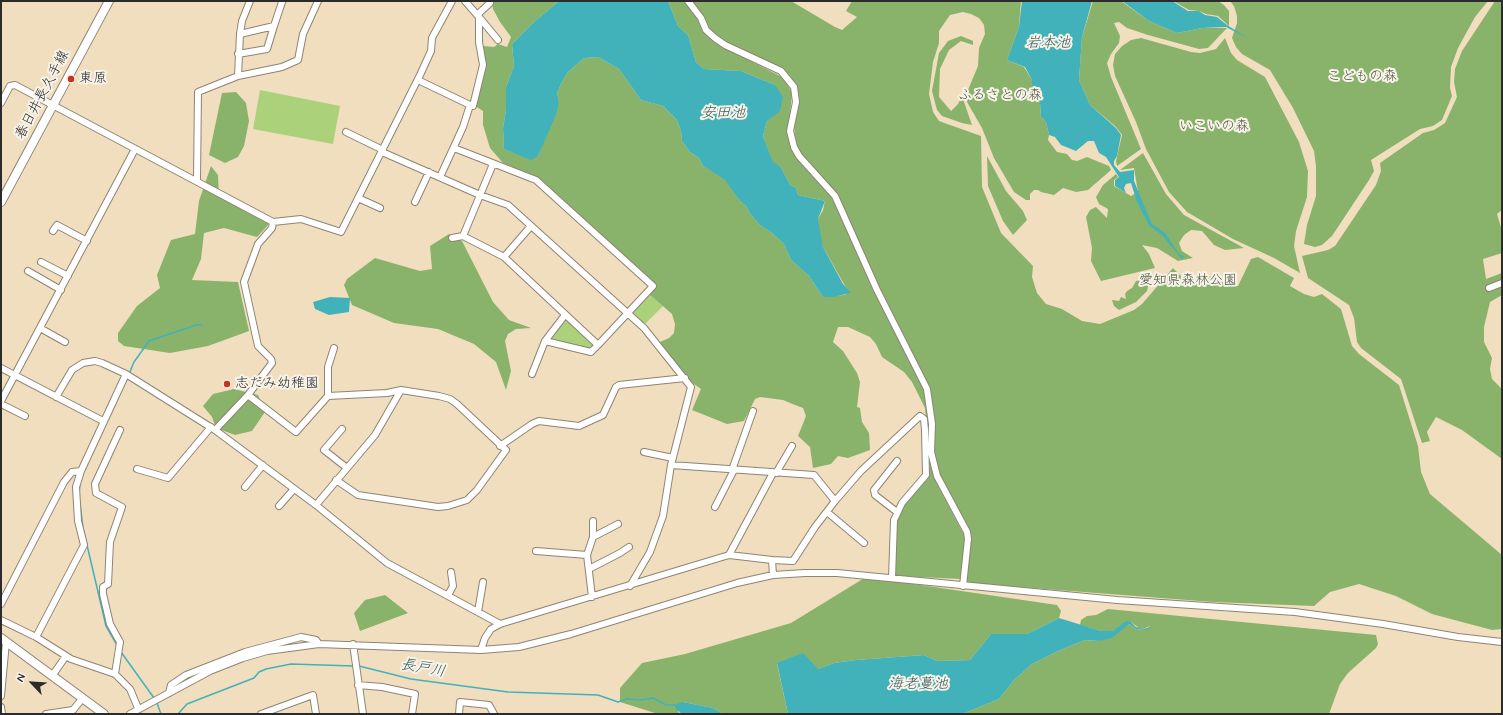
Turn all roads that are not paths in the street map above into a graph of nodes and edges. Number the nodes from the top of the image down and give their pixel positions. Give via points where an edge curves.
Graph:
1 (109, 1) edge
2 (250, 1) edge
3 (318, 1) edge
4 (452, 1) edge
5 (465, 1) edge
6 (489, 1) edge
7 (688, 1) edge
8 (282, 2) dead end
9 (478, 16) junction
10 (274, 26) junction
11 (240, 34) junction
12 (498, 40) dead end
13 (238, 54) junction
14 (238, 76) junction
15 (418, 80) junction
16 (1, 103) edge
17 (52, 105) junction
18 (470, 105) junction
19 (346, 132) dead end
20 (454, 148) junction
21 (135, 149) junction
22 (382, 151) junction
23 (493, 164) junction
24 (429, 172) junction
25 (440, 177) junction
26 (197, 180) junction
27 (480, 195) junction
28 (358, 198) junction
29 (1, 202) edge
30 (415, 202) dead end
31 (380, 208) dead end
32 (274, 222) junction
33 (532, 226) junction
34 (53, 231) dead end
35 (463, 236) junction
36 (452, 238) dead end
37 (87, 241) junction
38 (504, 257) junction
39 (41, 262) dead end
40 (28, 271) dead end
41 (68, 276) junction
42 (1502, 283) edge
43 (1489, 288) dead end
44 (61, 290) junction
45 (628, 312) junction
46 (565, 315) junction
47 (40, 328) junction
48 (545, 341) junction
49 (65, 342) dead end
50 (598, 345) junction
51 (334, 348) dead end
52 (1, 368) edge
53 (532, 374) dead end
54 (15, 375) junction
55 (128, 375) junction
56 (685, 378) junction
57 (401, 390) junction
58 (248, 395) junction
59 (328, 396) junction
60 (56, 397) junction
61 (1, 401) edge
62 (1, 404) edge
63 (753, 412) dead end
64 (25, 416) dead end
65 (103, 421) junction
66 (213, 429) junction
67 (342, 429) dead end
68 (120, 430) dead end
69 (500, 446) junction
70 (792, 446) dead end
71 (644, 452) dead end
72 (929, 452) junction
73 (673, 458) junction
74 (897, 461) dead end
75 (263, 465) junction
76 (672, 465) junction
77 (347, 468) junction
78 (137, 469) dead end
79 (733, 470) junction
80 (81, 471) junction
81 (775, 473) junction
82 (336, 480) junction
83 (245, 487) dead end
84 (294, 489) junction
85 (835, 501) junction
86 (316, 505) junction
87 (279, 506) dead end
88 (715, 507) dead end
89 (827, 512) junction
90 (896, 512) junction
91 (593, 521) dead end
92 (618, 524) dead end
93 (592, 537) junction
94 (864, 543) dead end
95 (629, 547) dead end
96 (536, 551) dead end
97 (587, 555) junction
98 (729, 555) junction
99 (772, 560) junction
100 (589, 569) junction
101 (451, 572) dead end
102 (773, 576) junction
103 (892, 578) junction
104 (483, 582) dead end
105 (630, 586) junction
106 (963, 586) junction
107 (448, 595) junction
108 (592, 597) junction
109 (1, 604) edge
110 (478, 612) junction
111 (1, 620) edge
112 (500, 624) junction
113 (36, 637) junction
114 (4, 640) edge
115 (1502, 642) edge
116 (353, 644) junction
117 (481, 650) junction
118 (66, 656) junction
119 (115, 674) junction
120 (52, 676) junction
121 (1, 682) edge
122 (358, 685) junction
123 (1, 696) edge
124 (82, 699) junction
125 (1, 707) edge
126 (138, 708) junction
127 (2, 714) edge
128 (46, 714) edge
129 (104, 714) edge
130 (130, 714) edge
131 (261, 714) edge
132 (316, 714) edge
133 (363, 714) edge
134 (412, 714) edge
135 (459, 714) edge
136 (494, 714) edge

1 - 17 main road, 春日井長久手線
2 - 11 street
3 - 14 street via 303,34 298,60 282,67
4 - 15 street via 432,38 431,51
5 - 9 street
6 - 9 street
7 - 72 street via 706,30 715,38 781,71 794,87 796,102 791,122 792,140 799,156 835,196 877,290 921,375 927,389 932,424
8 - 10 street
9 - 12 street
9 - 18 street via 483,65 473,106
10 - 11 street
10 - 13 street via 267,49
11 - 13 street
13 - 14 street
14 - 26 street via 198,92
15 - 18 street
15 - 22 street
16 - 17 street via 10,86 15,85
17 - 21 street
17 - 29 main road, 春日井長久手線
18 - 20 street
19 - 22 street
20 - 23 street
20 - 25 street
21 - 26 street
21 - 37 street
22 - 24 street
22 - 28 street
23 - 27 street
23 - 45 street via 536,180 653,286
24 - 25 street
24 - 30 street
25 - 27 street
26 - 32 street
27 - 33 street via 508,205
27 - 35 street
28 - 31 street
28 - 32 street via 341,232 301,219
32 - 58 street via 258,244 244,282 258,346 272,363
33 - 38 street
33 - 45 street
34 - 37 street via 57,225
35 - 36 street
35 - 38 street
37 - 41 street
38 - 46 street
39 - 41 street
40 - 44 street
41 - 44 street
42 - 43 street
44 - 47 street
45 - 50 street
45 - 56 street
46 - 48 street
46 - 50 street
47 - 49 street
47 - 54 street
48 - 50 street via 592,352
48 - 53 street
51 - 59 street via 328,367
52 - 54 street
54 - 60 street
54 - 61 street
55 - 60 street via 95,361 83,363 72,370
55 - 65 street
55 - 66 street
56 - 69 street via 619,385 603,415 579,426 538,421
56 - 73 street via 691,387
57 - 59 street
57 - 69 street via 450,399
57 - 77 street via 375,435
58 - 59 street via 296,432
58 - 66 street
60 - 65 street
62 - 64 street
63 - 79 street
65 - 80 street
66 - 75 street
66 - 78 street via 168,478
67 - 77 street via 324,450
68 - 119 street via 95,484 96,493 122,507 110,542 108,584 103,587 110,624 120,644
69 - 82 street via 506,450 477,490 467,500 448,506 438,507 358,495
70 - 81 street
71 - 73 street
72 - 85 street via 924,419 920,416 861,471
72 - 90 street via 925,478
72 - 106 street via 936,476 967,532
73 - 76 street
74 - 90 street via 874,490 874,495
75 - 83 street
75 - 84 street
76 - 79 street
76 - 105 street via 663,516 650,552
77 - 82 street
79 - 81 street
79 - 88 street
80 - 109 street via 72,472 64,482
80 - 113 street via 76,487 76,501 84,545
81 - 85 street via 814,475
81 - 98 street
82 - 86 street
84 - 86 street
84 - 87 street
85 - 89 street
86 - 107 street via 386,563
89 - 94 street
89 - 99 street via 793,561
90 - 103 street
91 - 93 street
92 - 93 street
93 - 97 street
95 - 100 street
96 - 97 street
97 - 100 street
98 - 99 street
98 - 105 street
99 - 102 street
100 - 108 street
101 - 107 street via 453,586
102 - 103 street via 837,573
102 - 117 street via 737,583 571,634 519,647
103 - 106 street
104 - 110 street
105 - 108 street
106 - 115 street via 1295,612
107 - 110 street
108 - 112 street
110 - 112 street
111 - 113 street
112 - 117 street via 485,638
113 - 118 street
114 - 120 main road
114 - 121 street
116 - 117 street
116 - 122 street
116 - 126 street via 319,644 316,640 301,637 244,652 186,675 171,685 169,693
118 - 119 street
118 - 120 street
119 - 126 street via 130,689
120 - 124 main road
121 - 123 street
122 - 133 street
122 - 134 street via 415,694
124 - 128 street via 73,710
124 - 129 main road
125 - 127 street
126 - 130 street
131 - 132 street via 313,695
135 - 136 street via 460,702 489,705

